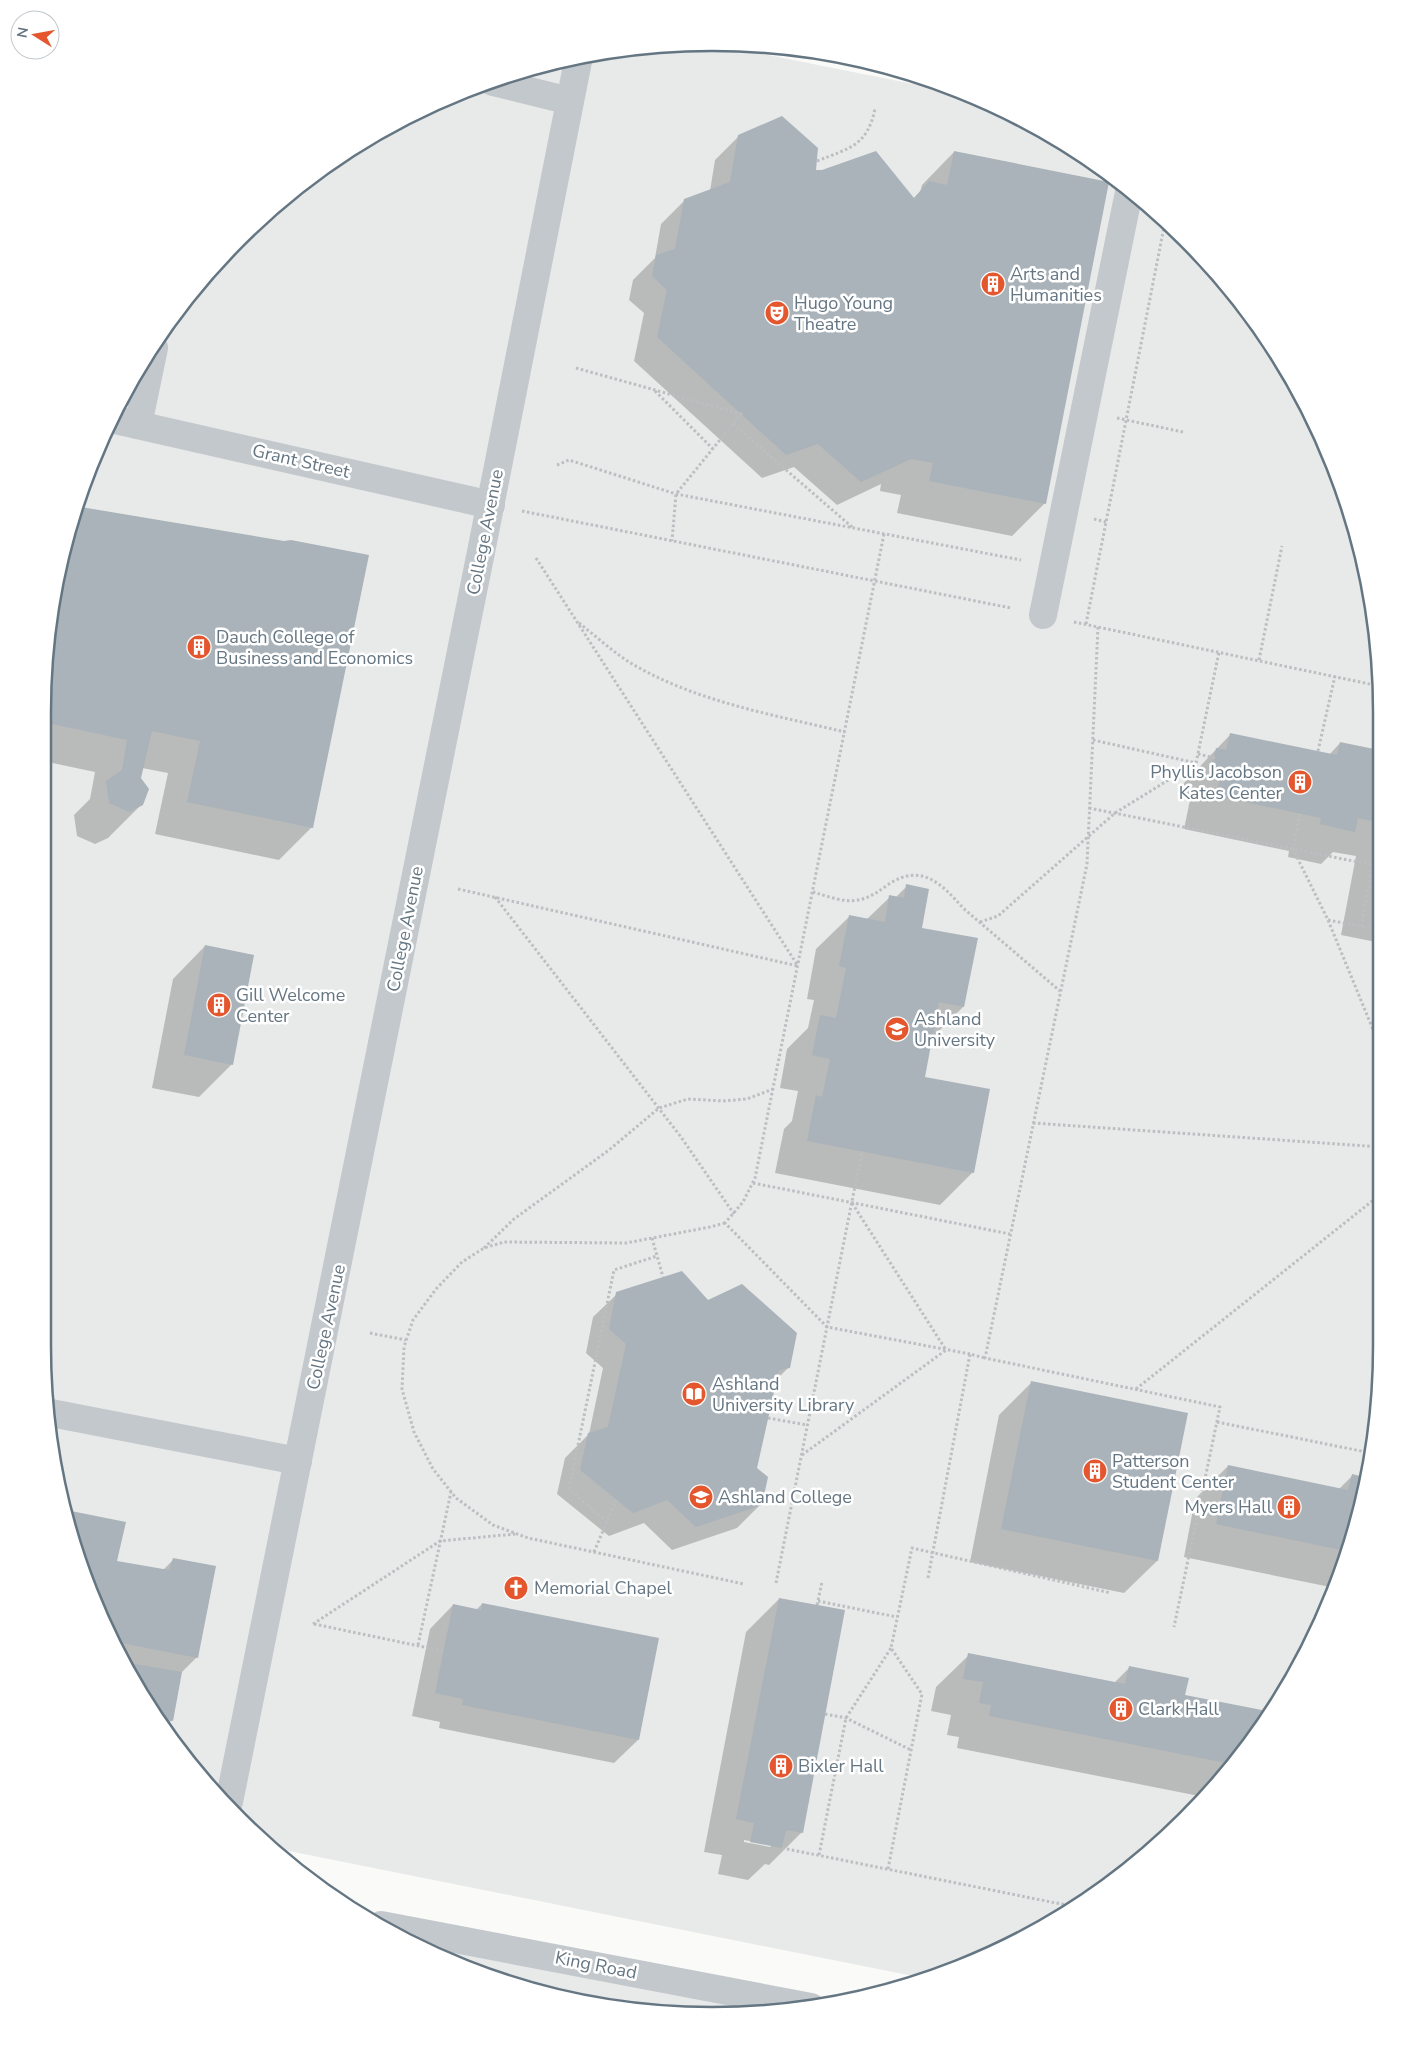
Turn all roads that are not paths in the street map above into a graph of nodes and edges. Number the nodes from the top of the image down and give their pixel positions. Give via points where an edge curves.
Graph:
1 (577, 65) edge
2 (504, 85) edge
3 (570, 101) junction
4 (1127, 198) edge
5 (150, 365) edge
6 (119, 420) edge
7 (138, 424) junction
8 (491, 504) junction
9 (1043, 615) road end
10 (55, 1414) edge
11 (298, 1461) junction
12 (230, 1797) edge
13 (399, 1928) edge
14 (786, 2002) edge

1 - 3 street, College Avenue
2 - 3 street
3 - 8 street, College Avenue
4 - 9 street
5 - 7 street
6 - 7 street, Grant Street
7 - 8 street, Grant Street
8 - 11 street, College Avenue
10 - 11 street
11 - 12 street, College Avenue
13 - 14 street, King Road

